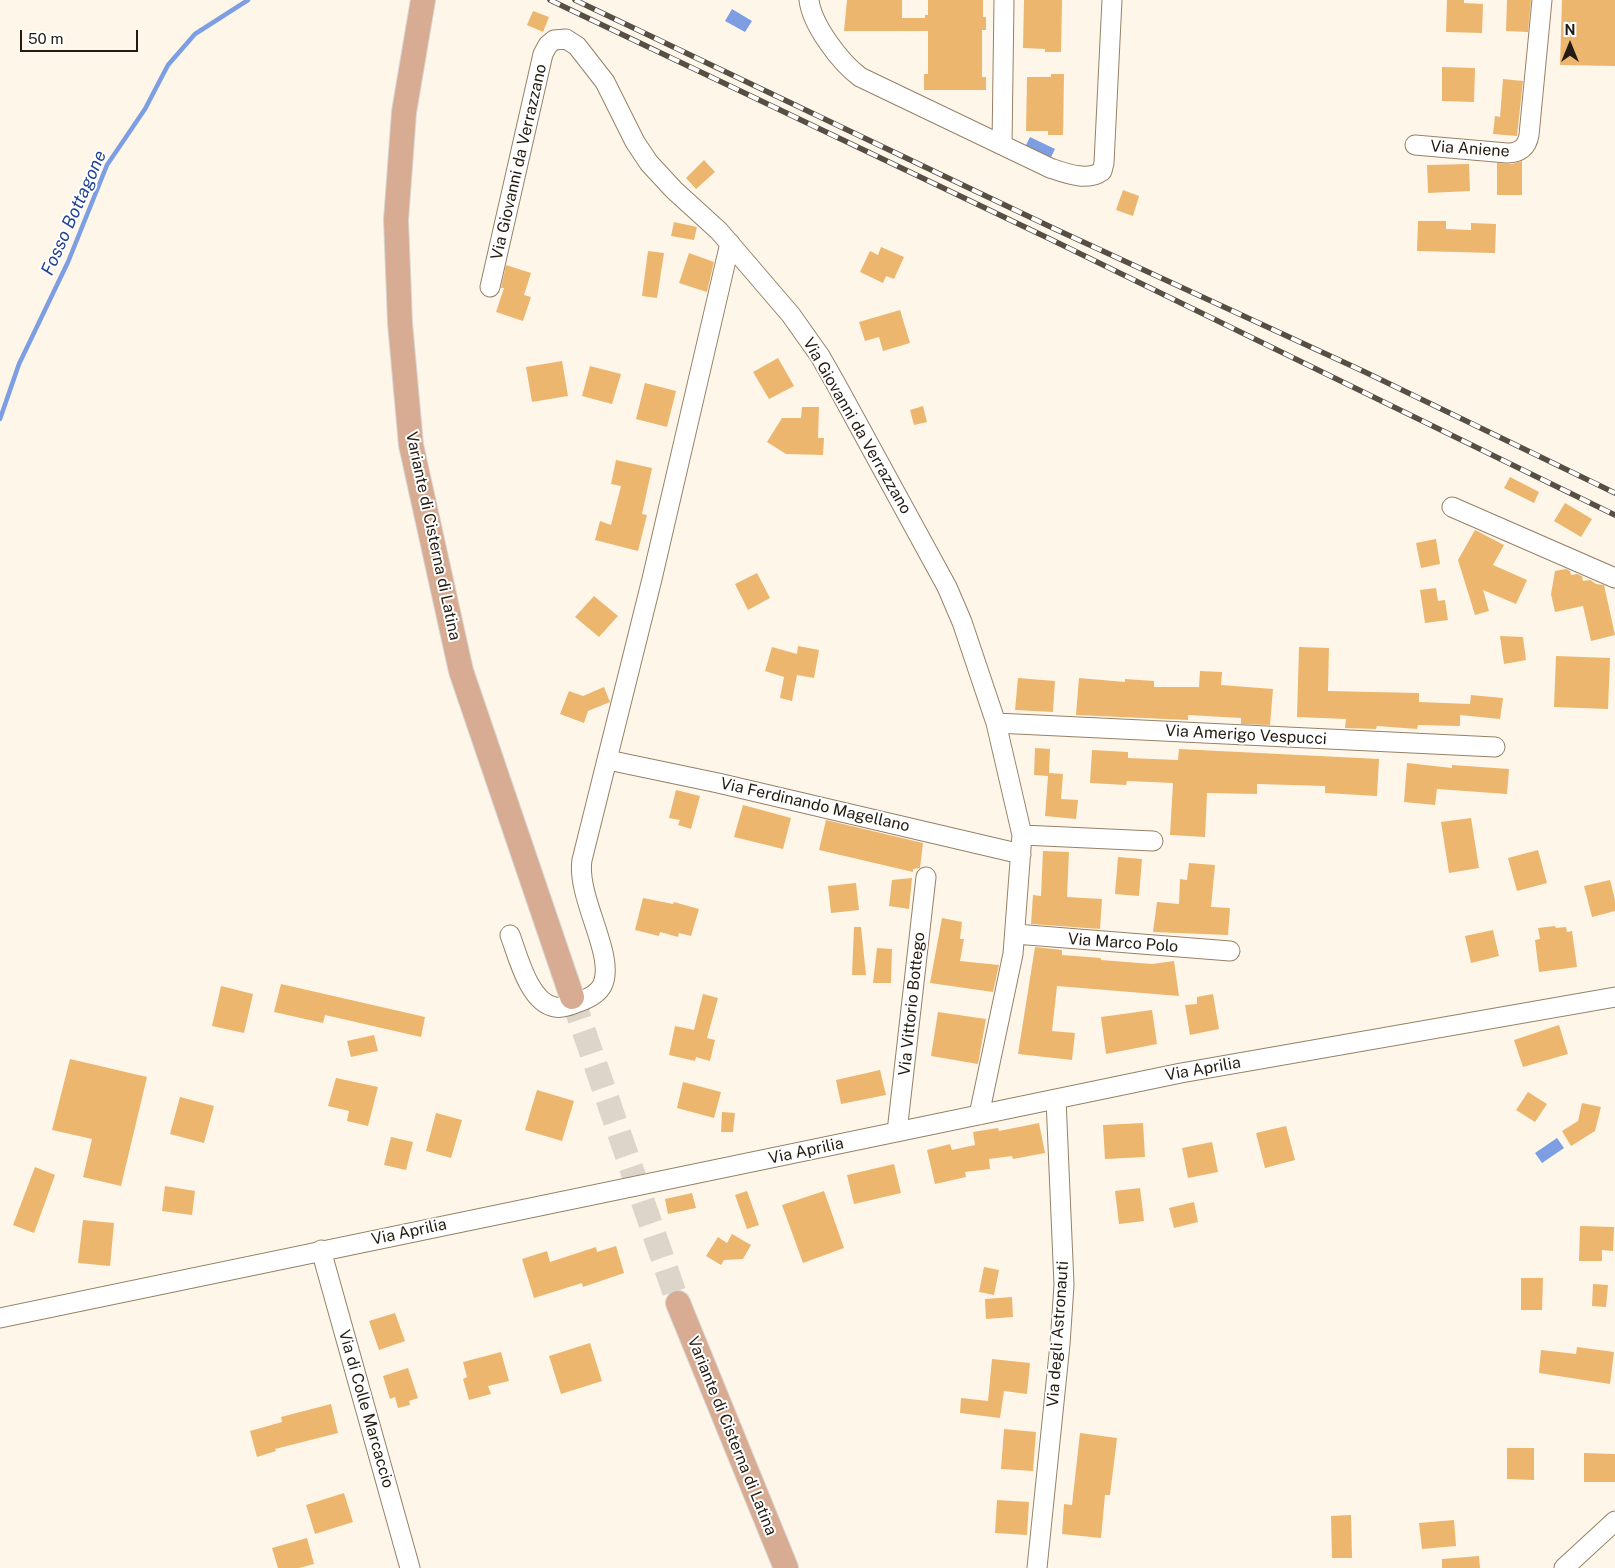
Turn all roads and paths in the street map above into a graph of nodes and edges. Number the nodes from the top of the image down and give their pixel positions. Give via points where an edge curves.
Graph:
1 (423, 0) edge
2 (809, 0) edge
3 (1004, 0) edge
4 (1112, 0) edge
5 (1542, 0) edge
6 (1002, 145) junction
7 (1415, 145) dead end
8 (730, 243) junction
9 (490, 287) dead end
10 (1452, 507) dead end
11 (1615, 578) edge
12 (996, 723) junction
13 (1495, 747) dead end
14 (608, 760) junction
15 (1153, 841) dead end
16 (1021, 845) junction
17 (926, 877) dead end
18 (1015, 934) junction
19 (510, 935) dead end
20 (1230, 951) dead end
21 (572, 996) tunnel mouth
22 (1615, 997) edge
23 (1056, 1099) junction
24 (979, 1116) junction
25 (897, 1132) junction
26 (321, 1250) junction
27 (678, 1303) tunnel mouth
28 (0, 1318) edge
29 (1615, 1521) edge
30 (410, 1568) edge
31 (786, 1568) edge
32 (1037, 1568) edge
33 (1564, 1568) edge

1 - 21 main road, Variante di Cisterna di Latina via 404,112 397,213 399,316 411,446 462,670
2 - 6 street via 815,19 838,56 854,72
3 - 6 street
4 - 6 street via 1102,171 1090,176 1063,172
5 - 7 street, Via Aniene via 1526,146 1507,153
8 - 9 street, Via Giovanni da Verrazzano via 649,163 605,82 577,46 569,40 557,40 548,45 543,54
8 - 12 street, Via Giovanni da Verrazzano via 787,310 836,384 958,610
8 - 14 street
10 - 11 street
12 - 13 street, Via Amerigo Vespucci
12 - 16 street, Via Giovanni da Verrazzano
14 - 16 street, Via Ferdinando Magellano
14 - 19 street via 581,871 584,895 604,958 602,987 564,1007 546,1004 530,986
15 - 16 street, Via Ferdinando Magellano
16 - 18 street, Via Giovanni da Verrazzano
17 - 25 street, Via Vittorio Bottego
18 - 20 street, Via Marco Polo
18 - 24 street, Via Giovanni da Verrazzano
22 - 23 street, Via Aprilia via 1181,1072
23 - 24 street, Via Aprilia
23 - 32 street, Via degli Astronauti via 1064,1285
24 - 25 street, Via Aprilia
25 - 26 street, Via Aprilia
26 - 28 street, Via Aprilia
26 - 30 street, Via di Colle Marcaccio
27 - 31 main road, Variante di Cisterna di Latina
29 - 33 street

